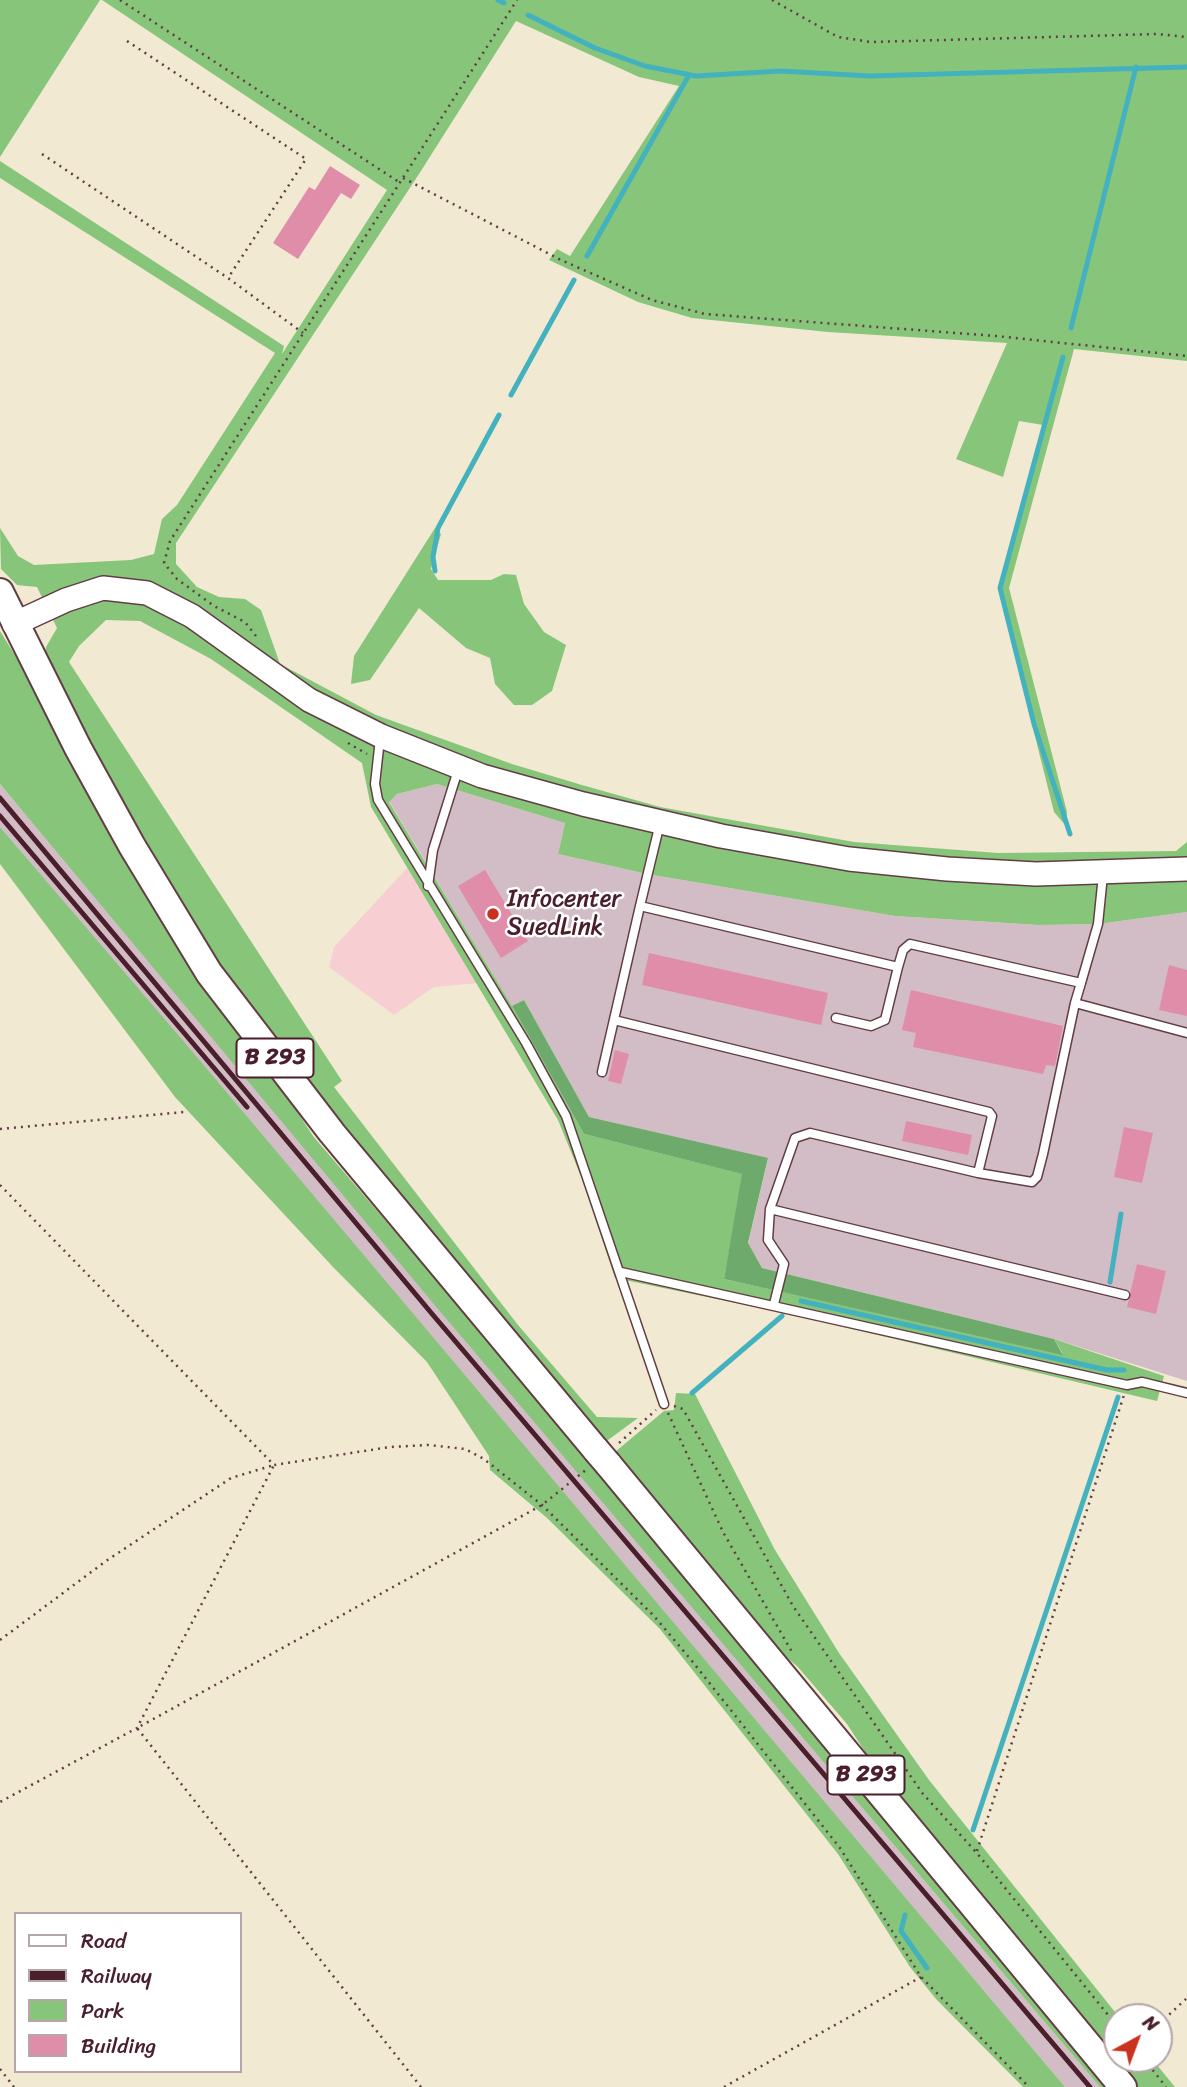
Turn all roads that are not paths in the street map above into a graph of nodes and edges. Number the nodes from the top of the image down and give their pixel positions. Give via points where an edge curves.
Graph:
1 (0, 592) edge
2 (14, 624) junction
3 (381, 736) junction
4 (459, 767) junction
5 (660, 822) junction
6 (1187, 869) edge
7 (1104, 872) junction
8 (428, 886) junction
9 (640, 906) junction
10 (898, 967) junction
11 (1081, 983) junction
12 (1075, 1003) junction
13 (836, 1018) dead end
14 (614, 1020) junction
15 (1187, 1033) edge
16 (602, 1072) dead end
17 (978, 1173) junction
18 (770, 1209) junction
19 (621, 1272) junction
20 (1125, 1295) dead end
21 (774, 1304) junction
22 (1187, 1393) edge
23 (664, 1404) road end
24 (1123, 2087) edge

1 - 2 main road, B 293
2 - 3 main road via 103,588 147,593 192,616 309,700
2 - 24 main road, B 293 via 132,846 209,973 332,1133
3 - 4 main road
3 - 8 lane via 376,760 378,800
4 - 5 main road
4 - 8 lane via 433,850
5 - 7 main road via 863,860 1036,874
5 - 9 lane
6 - 7 main road
7 - 11 lane via 1098,924
8 - 19 lane via 566,1116
9 - 10 lane
9 - 14 lane
10 - 11 lane via 911,944
10 - 13 lane via 885,1020 871,1026
11 - 12 lane
12 - 15 lane
12 - 17 lane via 1037,1177 1032,1182
14 - 16 lane
14 - 17 lane via 989,1112 992,1116
17 - 18 lane via 810,1133 795,1138
18 - 20 lane
18 - 21 lane via 768,1240 784,1264
19 - 21 lane
19 - 23 lane
21 - 22 lane via 1127,1385 1142,1382

